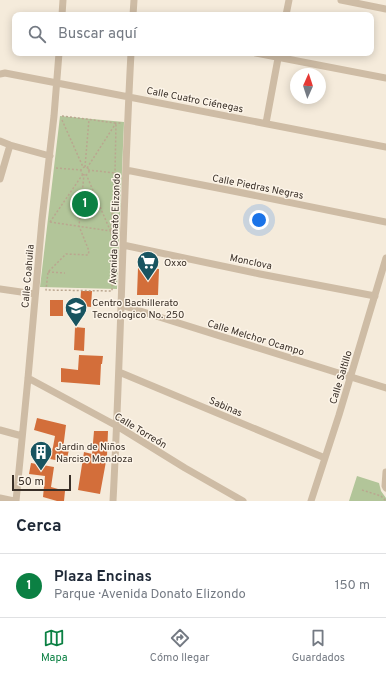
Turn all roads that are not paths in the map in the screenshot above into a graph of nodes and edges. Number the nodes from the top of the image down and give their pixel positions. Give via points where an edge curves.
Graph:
1 (63, 0) edge
2 (134, 0) edge
3 (289, 0) edge
4 (341, 0) edge
5 (386, 9) edge
6 (62, 12) edge
7 (133, 12) edge
8 (287, 12) edge
9 (59, 56) edge
10 (131, 56) edge
11 (278, 56) edge
12 (283, 56) edge
13 (0, 74) edge
14 (386, 78) edge
15 (57, 82) junction
16 (129, 96) junction
17 (266, 123) junction
18 (0, 141) edge
19 (10, 145) junction
20 (386, 147) edge
21 (50, 156) junction
22 (126, 170) junction
23 (0, 179) edge
24 (386, 222) edge
25 (123, 244) junction
26 (386, 258) edge
27 (0, 289) edge
28 (35, 294) junction
29 (375, 296) junction
30 (121, 305) junction
31 (119, 372) junction
32 (350, 377) junction
33 (28, 378) junction
34 (386, 388) edge
35 (117, 426) junction
36 (0, 430) edge
37 (22, 436) junction
38 (325, 458) junction
39 (386, 472) edge
40 (386, 488) edge
41 (0, 498) edge
42 (15, 501) edge
43 (113, 501) edge
44 (243, 501) edge
45 (311, 501) edge

1 - 6 street
2 - 7 street
3 - 8 street
4 - 5 street
9 - 15 street, Calle Coahuila
10 - 16 street, Avenida Donato Elizondo
11 - 17 street
12 - 14 street
13 - 15 street, Calle Cuatro Ciénegas
15 - 16 street, Calle Cuatro Ciénegas
15 - 21 street, Calle Coahuila
16 - 17 street, Calle Cuatro Ciénegas
16 - 22 street, Avenida Donato Elizondo
17 - 20 street, Calle Cuatro Ciénegas
18 - 19 street
19 - 21 street
19 - 23 street
21 - 28 street, Calle Coahuila
22 - 24 street, Calle Piedras Negras
22 - 25 street, Avenida Donato Elizondo
25 - 29 street, Monclova
25 - 30 street, Avenida Donato Elizondo
26 - 29 street, Calle Saltillo
27 - 28 street
28 - 33 street, Calle Coahuila
29 - 32 street, Calle Saltillo
30 - 31 street, Avenida Donato Elizondo
30 - 32 street, Calle Melchor Ocampo
31 - 35 street, Avenida Donato Elizondo
31 - 38 street, Sabinas
32 - 34 street, Calle Melchor Ocampo
32 - 38 street, Calle Saltillo
33 - 35 street, Calle Torreón
33 - 37 street, Calle Coahuila
35 - 43 street, Avenida Donato Elizondo
35 - 44 street, Calle Torreón
36 - 37 street
37 - 42 street, Calle Coahuila
38 - 45 street, Calle Saltillo
39 - 40 street
41 - 42 street

